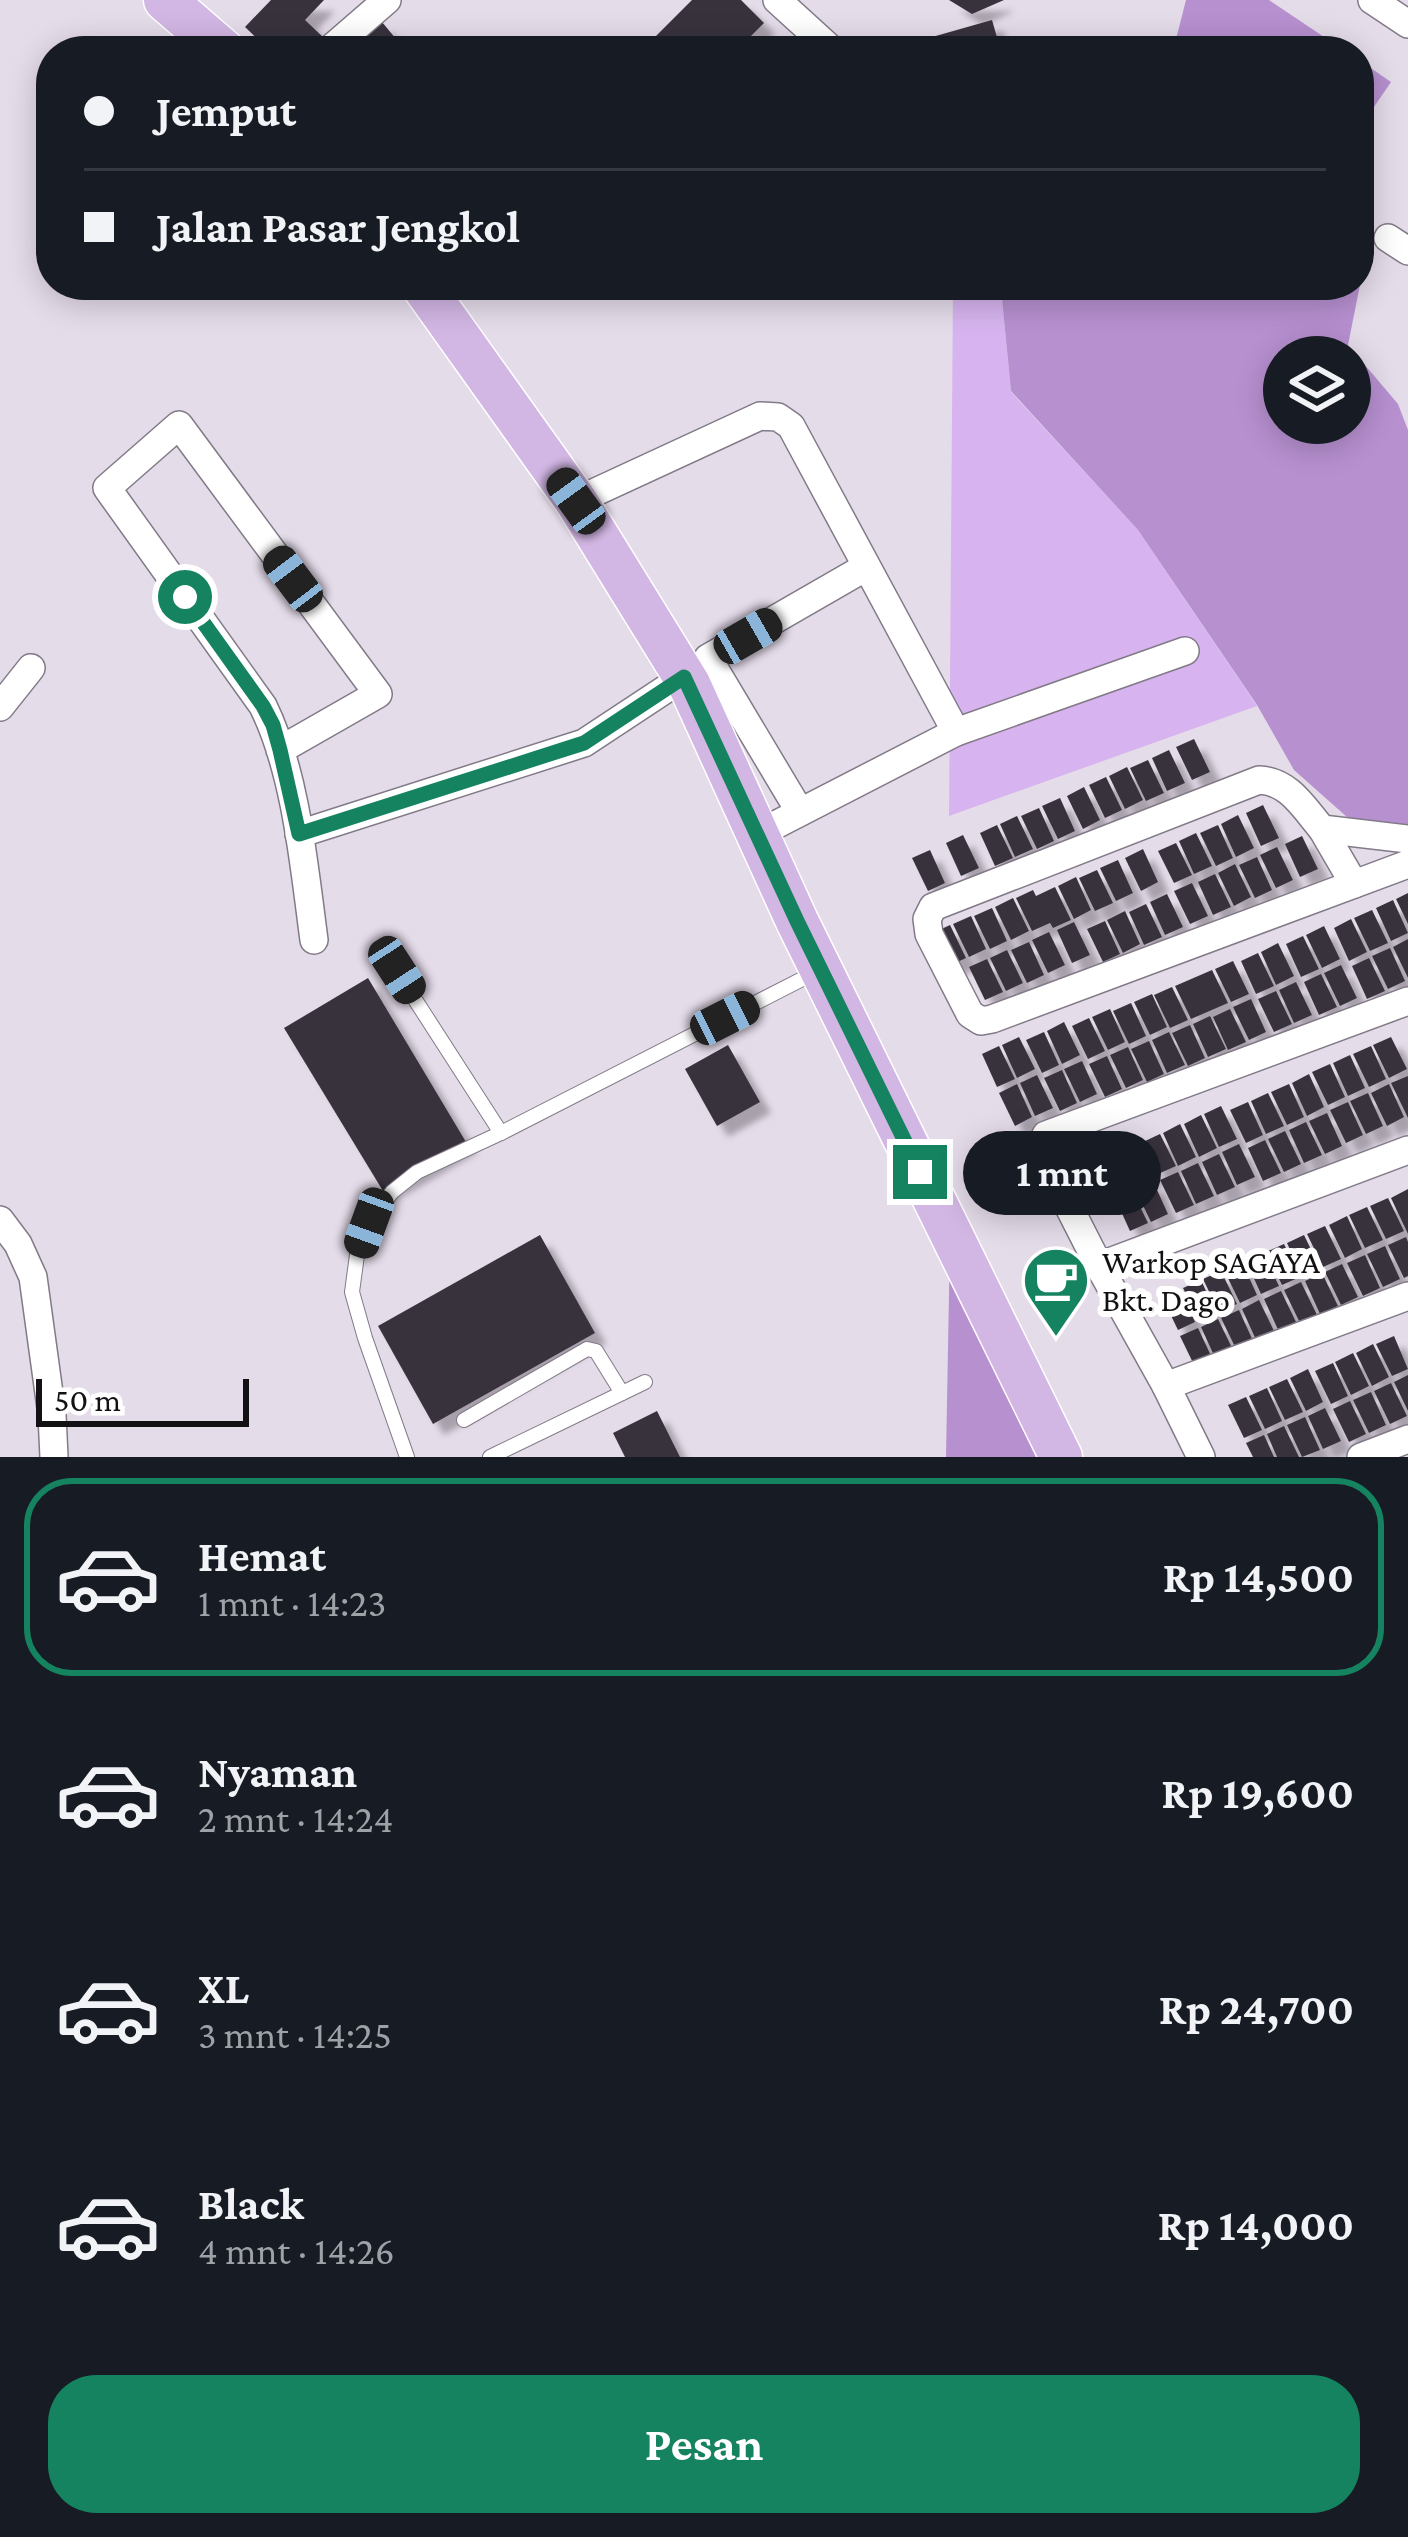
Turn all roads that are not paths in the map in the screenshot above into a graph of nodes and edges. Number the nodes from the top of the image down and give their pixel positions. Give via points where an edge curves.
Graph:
1 (165, 0) edge
2 (387, 0) edge
3 (777, 0) edge
4 (1372, 0) edge
5 (1408, 24) edge
6 (207, 36) edge
7 (345, 36) edge
8 (817, 36) edge
9 (433, 300) edge
10 (576, 501) junction
11 (866, 567) junction
12 (1185, 651) dead end
13 (31, 668) dead end
14 (684, 677) junction
15 (0, 707) edge
16 (956, 732) junction
17 (280, 750) junction
18 (800, 812) junction
19 (1322, 829) junction
20 (299, 834) junction
21 (758, 834) junction
22 (1408, 838) edge
23 (1408, 864) edge
24 (1354, 884) junction
25 (314, 940) dead end
26 (397, 970) dead end
27 (821, 970) junction
28 (1408, 1001) edge
29 (501, 1132) junction
30 (1408, 1150) edge
31 (0, 1220) edge
32 (1099, 1266) junction
33 (1408, 1296) edge
34 (645, 1382) dead end
35 (1166, 1386) junction
36 (622, 1393) junction
37 (464, 1420) dead end
38 (1408, 1439) edge
39 (54, 1457) edge
40 (407, 1457) edge
41 (490, 1457) edge
42 (1061, 1457) edge
43 (1201, 1457) edge
44 (1361, 1457) edge

1 - 6 main road
2 - 7 street
3 - 8 street
4 - 5 street
9 - 10 main road
10 - 11 street via 760,416 778,417 791,426
10 - 14 main road
11 - 16 street
11 - 18 street via 708,658
12 - 16 street
13 - 15 street
14 - 20 street via 584,743
14 - 21 main road
16 - 18 street
17 - 17 street via 378,694 179,425 107,488 263,706
17 - 20 street
18 - 21 street
19 - 22 street
19 - 24 street
19 - 24 street via 1287,789 1259,780 933,907 929,934 981,1021
20 - 25 street
21 - 27 main road
23 - 24 street
26 - 29 lane
27 - 29 lane
27 - 42 main road
28 - 32 street via 1046,1136 1044,1158
29 - 40 lane via 392,1192 357,1255 352,1292
30 - 32 street
31 - 39 street via 33,1277
32 - 35 street
33 - 35 street
34 - 36 lane
35 - 43 street
36 - 37 lane via 587,1349
36 - 41 lane
38 - 44 street

